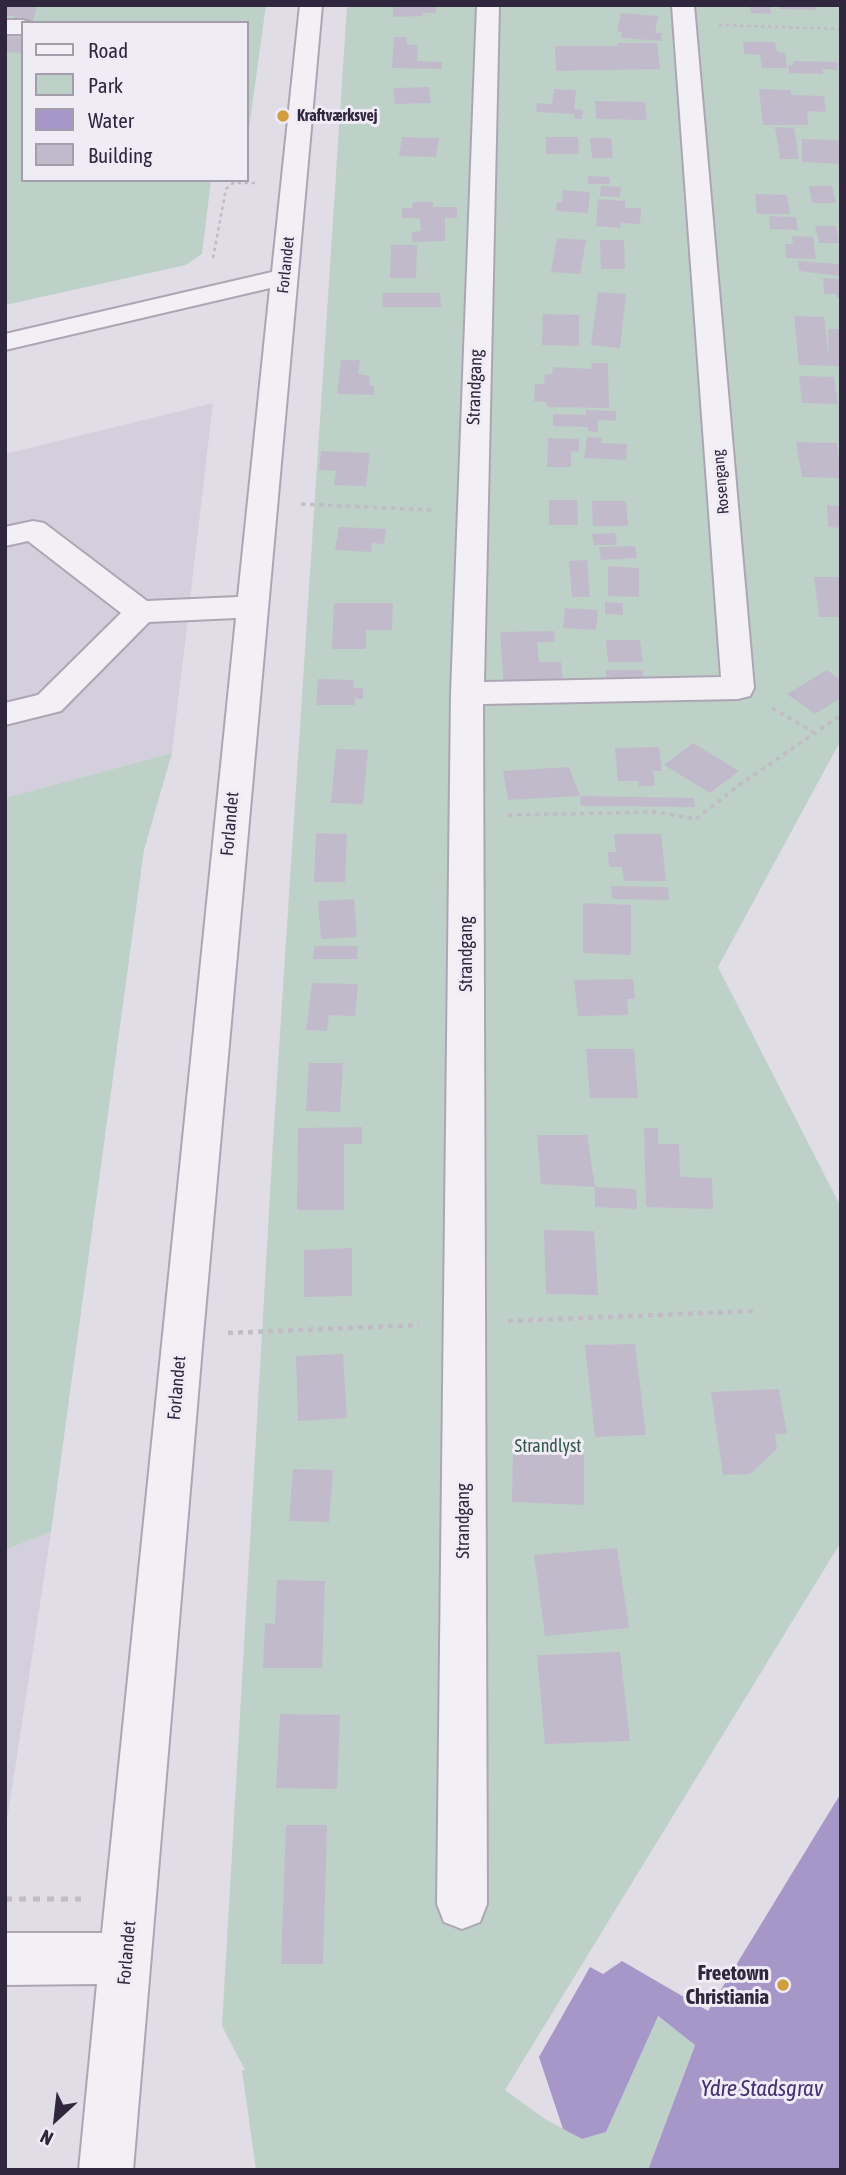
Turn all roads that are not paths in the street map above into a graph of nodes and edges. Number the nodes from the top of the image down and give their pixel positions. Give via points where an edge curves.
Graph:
1 (311, 5) edge
2 (488, 5) edge
3 (684, 14) edge
4 (284, 277) junction
5 (5, 342) edge
6 (5, 537) edge
7 (251, 607) junction
8 (140, 612) junction
9 (467, 693) junction
10 (5, 714) edge
11 (462, 1904) dead end
12 (126, 1958) junction
13 (5, 1959) edge
14 (106, 2170) edge

1 - 4 street, Forlandet
2 - 9 street, Strandgang
3 - 9 street, Rosengang via 738,688
4 - 5 street
4 - 7 street, Forlandet
6 - 8 street via 33,530
7 - 8 street
7 - 12 street, Forlandet
8 - 10 street via 49,703
9 - 11 street, Strandgang
12 - 13 street
12 - 14 street, Forlandet

